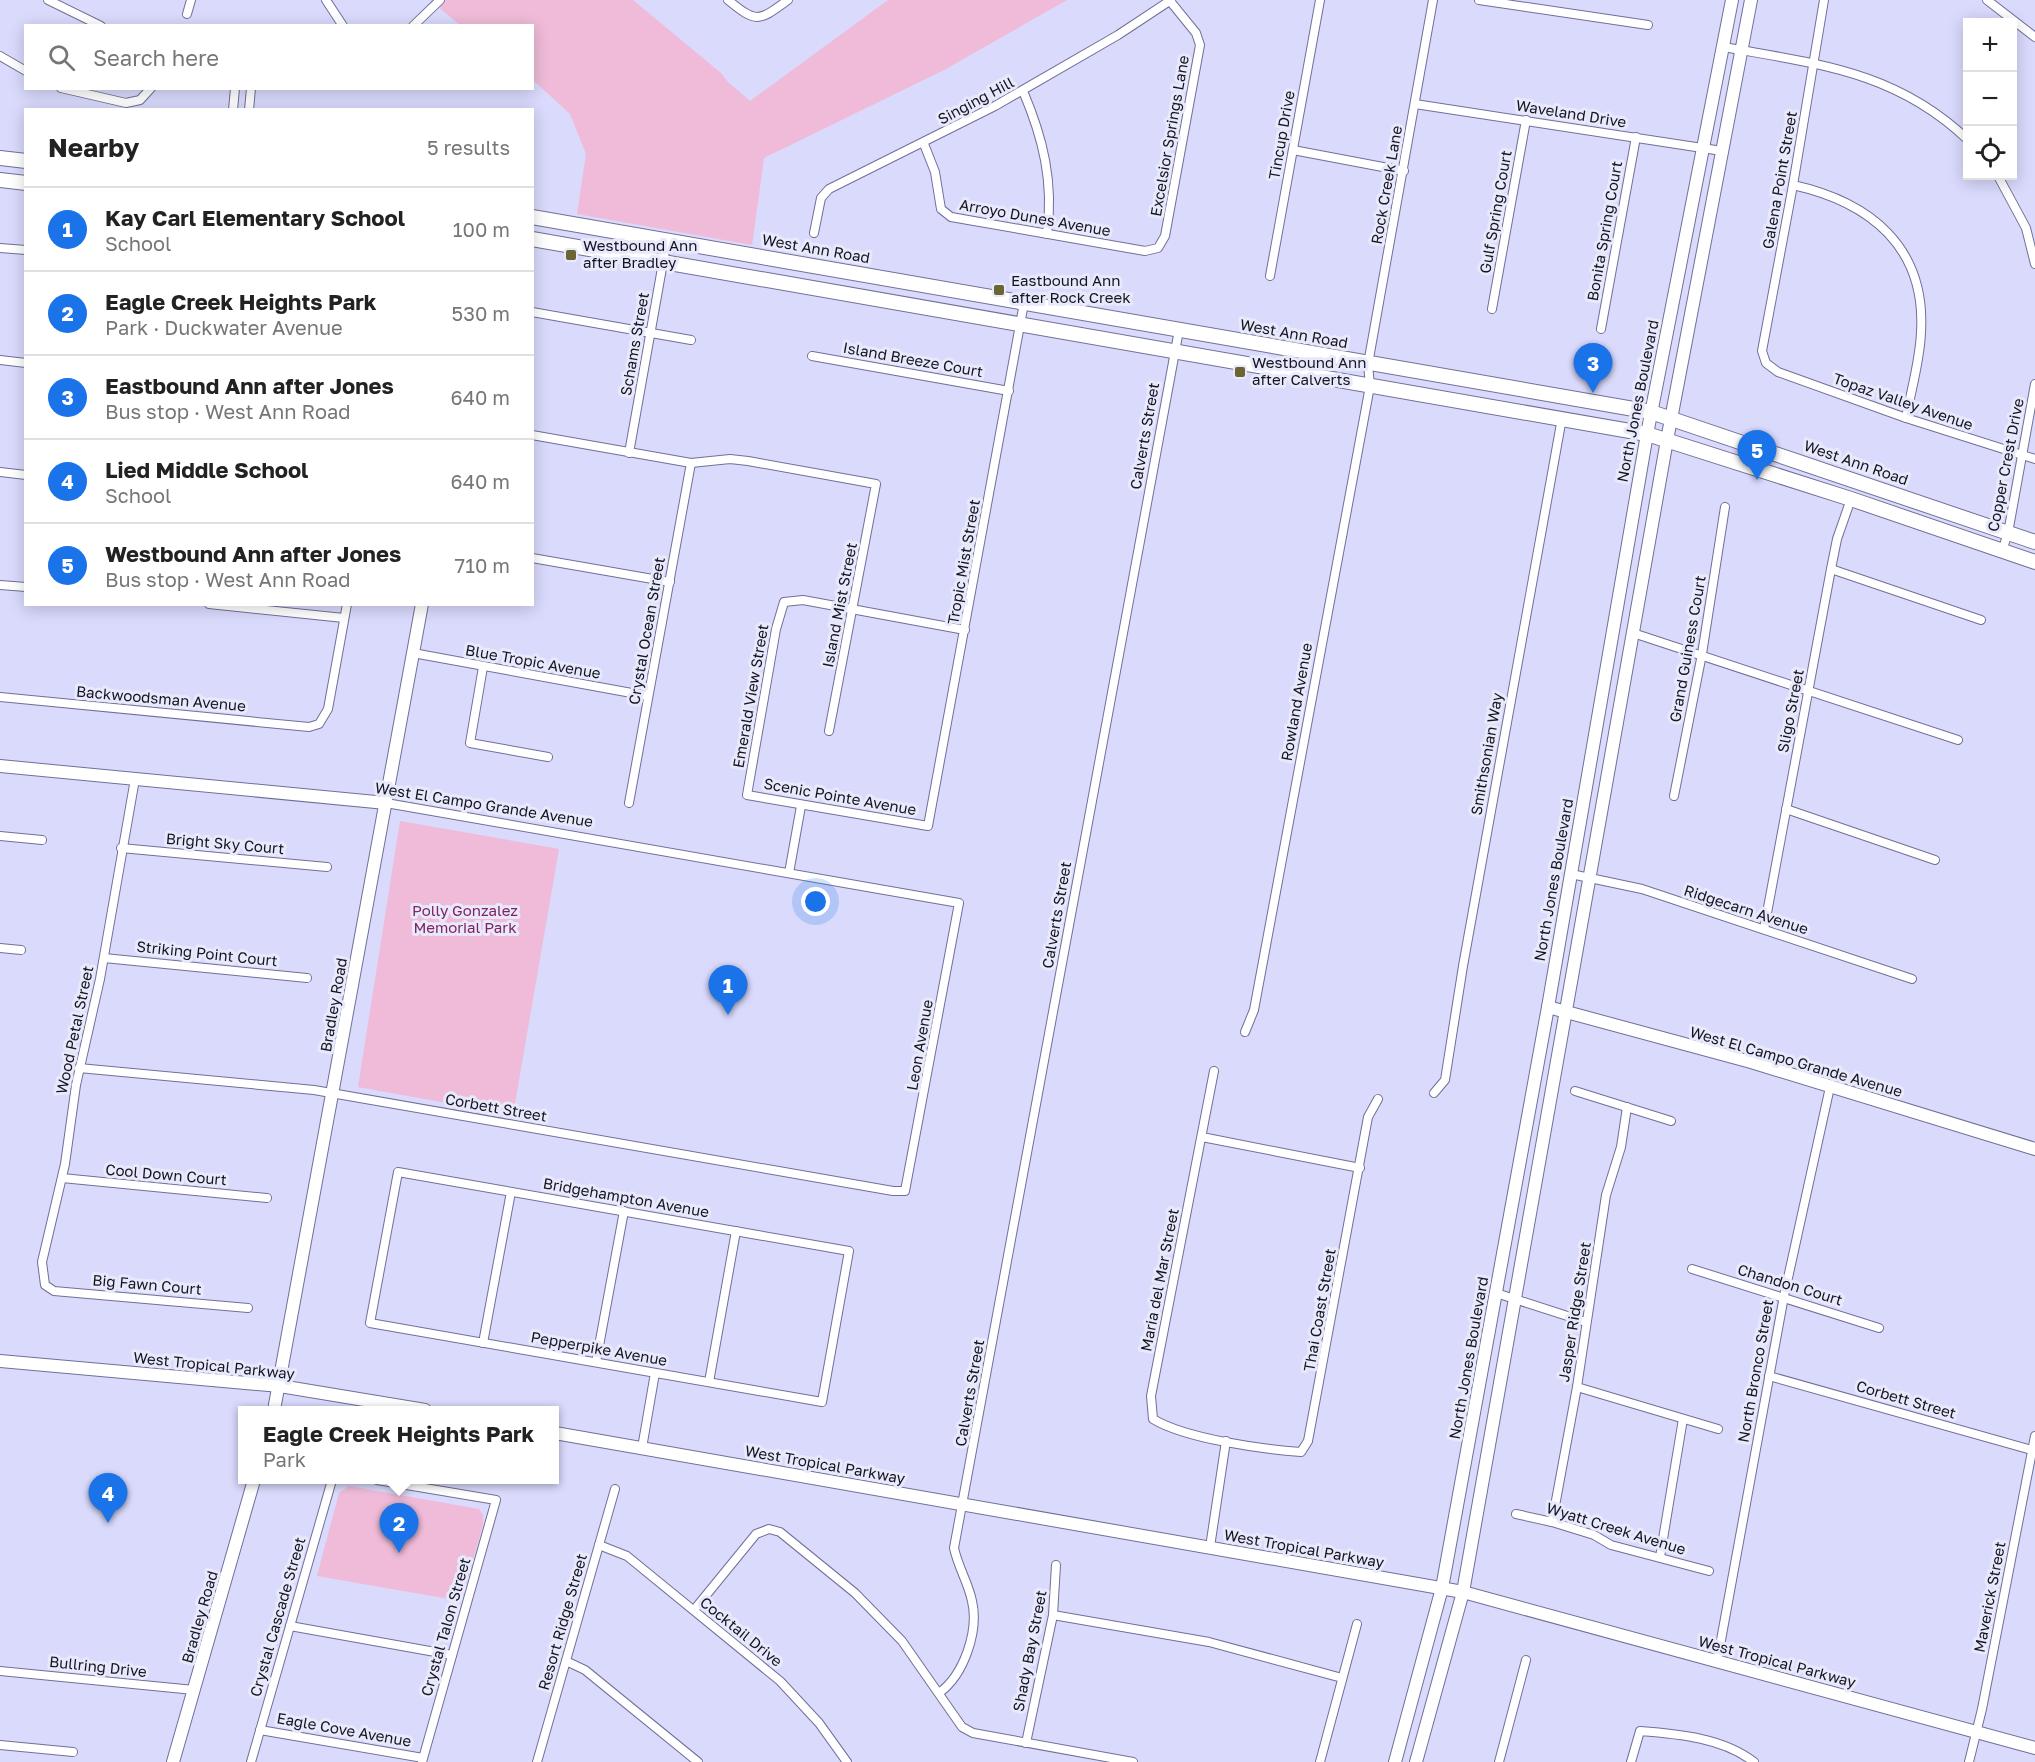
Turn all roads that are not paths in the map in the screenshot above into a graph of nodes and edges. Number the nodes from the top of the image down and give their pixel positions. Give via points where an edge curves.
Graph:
1 (48, 0) edge
2 (191, 0) edge
3 (326, 0) edge
4 (440, 0) edge
5 (728, 0) edge
6 (788, 0) edge
7 (1320, 0) edge
8 (1433, 0) edge
9 (1479, 0) edge
10 (1732, 0) edge
11 (1751, 0) edge
12 (1824, 0) edge
13 (1987, 0) edge
14 (1170, 1) edge
15 (60, 3) edge
16 (187, 15) dead end
17 (97, 24) edge
18 (341, 24) edge
19 (415, 24) edge
20 (1648, 25) dead end
21 (2035, 37) edge
22 (1724, 47) junction
23 (1742, 50) junction
24 (0, 56) edge
25 (1815, 63) junction
26 (24, 70) edge
27 (70, 90) edge
28 (149, 90) edge
29 (235, 90) edge
30 (251, 90) edge
31 (1023, 91) junction
32 (1415, 104) junction
33 (233, 108) edge
34 (249, 108) edge
35 (1526, 120) junction
36 (1963, 135) edge
37 (1636, 137) junction
38 (924, 144) junction
39 (1702, 147) junction
40 (1293, 150) junction
41 (1722, 151) junction
42 (0, 158) edge
43 (24, 161) edge
44 (1404, 171) junction
45 (0, 180) edge
46 (2000, 180) edge
47 (24, 183) edge
48 (1793, 185) junction
49 (534, 217) edge
50 (814, 233) dead end
51 (1047, 234) junction
52 (534, 238) edge
53 (667, 240) junction
54 (0, 248) edge
55 (1158, 248) joint
56 (24, 250) edge
57 (663, 261) junction
58 (2035, 264) edge
59 (1270, 276) dead end
60 (1024, 303) junction
61 (1492, 309) dead end
62 (534, 312) edge
63 (1021, 324) junction
64 (1601, 329) dead end
65 (1179, 330) junction
66 (651, 333) junction
67 (691, 340) dead end
68 (1174, 352) junction
69 (812, 356) dead end
70 (0, 360) edge
71 (24, 363) edge
72 (1766, 363) joint
73 (1370, 375) junction
74 (2035, 384) edge
75 (1009, 391) junction
76 (1651, 412) junction
77 (1562, 418) junction
78 (1906, 418) junction
79 (1672, 419) junction
80 (1647, 434) junction
81 (534, 435) edge
82 (1667, 440) junction
83 (629, 453) junction
84 (2023, 455) junction
85 (2035, 459) edge
86 (691, 463) junction
87 (0, 472) edge
88 (24, 475) edge
89 (1851, 499) junction
90 (1910, 499) junction
91 (1725, 507) dead end
92 (2008, 533) junction
93 (2035, 542) edge
94 (2002, 551) junction
95 (534, 558) edge
96 (2035, 562) edge
97 (1831, 569) junction
98 (670, 582) junction
99 (0, 585) edge
100 (24, 587) edge
101 (228, 606) edge
102 (347, 606) edge
103 (422, 606) edge
104 (853, 609) junction
105 (344, 618) junction
106 (1981, 620) dead end
107 (965, 630) junction
108 (1633, 633) junction
109 (413, 653) junction
110 (1702, 654) junction
111 (483, 667) junction
112 (1808, 689) junction
113 (648, 696) junction
114 (0, 697) edge
115 (829, 731) dead end
116 (1958, 740) dead end
117 (548, 757) dead end
118 (0, 766) edge
119 (135, 779) junction
120 (747, 795) joint
121 (1674, 796) dead end
122 (386, 803) junction
123 (629, 803) dead end
124 (801, 806) junction
125 (1786, 809) junction
126 (928, 826) joint
127 (0, 836) edge
128 (42, 840) dead end
129 (121, 848) junction
130 (1935, 860) dead end
131 (327, 867) dead end
132 (789, 873) junction
133 (1571, 874) junction
134 (1590, 877) junction
135 (959, 903) joint
136 (1764, 929) junction
137 (0, 948) edge
138 (21, 950) dead end
139 (104, 958) junction
140 (307, 978) dead end
141 (1912, 979) dead end
142 (1548, 1007) junction
143 (1565, 1011) junction
144 (1245, 1032) dead end
145 (79, 1068) junction
146 (1214, 1071) dead end
147 (1830, 1087) junction
148 (1575, 1091) dead end
149 (1434, 1093) dead end
150 (333, 1094) junction
151 (1378, 1099) dead end
152 (1627, 1107) junction
153 (1671, 1121) dead end
154 (1202, 1137) junction
155 (2035, 1149) edge
156 (1360, 1168) junction
157 (62, 1178) junction
158 (905, 1191) joint
159 (511, 1192) junction
160 (267, 1198) dead end
161 (624, 1211) junction
162 (736, 1231) junction
163 (1692, 1269) dead end
164 (45, 1285) joint
165 (1496, 1293) junction
166 (1784, 1296) junction
167 (1513, 1299) junction
168 (248, 1308) dead end
169 (1586, 1322) junction
170 (370, 1323) joint
171 (1879, 1328) dead end
172 (483, 1343) junction
173 (0, 1361) edge
174 (596, 1362) junction
175 (655, 1373) junction
176 (1769, 1376) junction
177 (709, 1382) junction
178 (280, 1386) junction
179 (1577, 1387) junction
180 (822, 1402) joint
181 (275, 1406) edge
182 (401, 1406) edge
183 (1683, 1419) junction
184 (1718, 1429) dead end
185 (559, 1434) edge
186 (2035, 1436) edge
187 (1226, 1441) junction
188 (642, 1448) junction
189 (2034, 1451) edge
190 (253, 1484) edge
191 (331, 1484) edge
192 (425, 1484) edge
193 (615, 1489) dead end
194 (963, 1504) junction
195 (1516, 1514) dead end
196 (1552, 1522) junction
197 (599, 1545) junction
198 (1210, 1547) junction
199 (1660, 1557) junction
200 (1056, 1565) dead end
201 (1708, 1571) dead end
202 (1442, 1588) junction
203 (1463, 1592) junction
204 (693, 1610) junction
205 (1053, 1615) junction
206 (1357, 1624) dead end
207 (290, 1626) junction
208 (452, 1654) junction
209 (1526, 1660) dead end
210 (566, 1661) junction
211 (1717, 1662) junction
212 (0, 1671) edge
213 (1342, 1678) junction
214 (194, 1690) junction
215 (939, 1693) junction
216 (260, 1730) junction
217 (1976, 1733) junction
218 (1026, 1743) junction
219 (0, 1745) edge
220 (2035, 1748) edge
221 (73, 1752) dead end
222 (1088, 1758) edge
223 (422, 1760) edge
224 (173, 1762) edge
225 (251, 1762) edge
226 (537, 1762) edge
227 (698, 1762) edge
228 (847, 1762) edge
229 (1133, 1762) edge
230 (1320, 1762) edge
231 (1395, 1762) edge
232 (1416, 1762) edge
233 (1499, 1762) edge
234 (1631, 1762) edge
235 (1754, 1762) edge
236 (1969, 1762) edge

1 - 15 street
2 - 16 street
3 - 18 street
4 - 19 street
5 - 6 street via 755,19 763,18
7 - 40 street, Tincup Drive
8 - 32 street, Rock Creek Lane
9 - 20 street
10 - 22 main road, North Jones Boulevard
11 - 23 main road
12 - 25 street, Galena Point Street
13 - 21 street
14 - 31 street, Singing Hill
14 - 55 street, Excelsior Springs Lane via 1196,33 1200,45 1165,236
15 - 17 street
22 - 23 street
22 - 39 main road, North Jones Boulevard
23 - 25 street
23 - 41 main road
24 - 26 street
25 - 36 street via 1878,80 1918,100
25 - 48 street, Galena Point Street
27 - 28 street via 126,103 140,100
29 - 33 street
30 - 34 street
31 - 38 street, Singing Hill
31 - 51 street via 1040,132 1048,167
32 - 35 street, Waveland Drive
32 - 44 street, Rock Creek Lane
35 - 37 street, Waveland Drive
35 - 61 street, Gulf Spring Court
37 - 39 street, Waveland Drive
37 - 64 street, Bonita Spring Court
38 - 50 street, Singing Hill via 829,189 821,198
38 - 51 street, Arroyo Dunes Avenue via 935,172 940,205 947,214
39 - 41 street, Waveland Drive
39 - 76 main road, North Jones Boulevard
40 - 44 street
40 - 59 street, Tincup Drive
41 - 79 main road
42 - 43 main road
44 - 73 street, Rock Creek Lane
45 - 47 main road
46 - 58 street via 2026,228
48 - 72 street, Galena Point Street via 1762,351
48 - 78 street via 1855,205 1889,234 1912,272 1921,332
49 - 53 main road, West Ann Road
51 - 55 street, Arroyo Dunes Avenue via 1145,251
52 - 57 main road, West Ann Road
53 - 57 street, Schams Street
53 - 60 main road, West Ann Road
54 - 56 street
57 - 63 main road, West Ann Road
57 - 66 street, Schams Street
60 - 63 street, Tropic Mist Street
60 - 65 main road, West Ann Road
62 - 66 street
63 - 68 main road, West Ann Road
63 - 75 street, Tropic Mist Street
65 - 68 street, Calverts Street
65 - 73 main road, West Ann Road
66 - 67 street
66 - 83 street, Schams Street
68 - 73 main road, West Ann Road
68 - 194 street, Calverts Street
69 - 75 street, Island Breeze Court
70 - 71 street
72 - 78 street, Topaz Valley Avenue via 1778,372
73 - 76 main road, West Ann Road
73 - 77 main road, West Ann Road
73 - 144 street, Rowland Avenue via 1254,1010
74 - 84 street, Copper Crest Drive
75 - 107 street, Tropic Mist Street
76 - 79 main road, West Ann Road
76 - 80 main road, North Jones Boulevard
77 - 80 main road, West Ann Road
77 - 149 street, Smithsonian Way via 1445,1080
78 - 84 street, Topaz Valley Avenue
79 - 82 main road
79 - 90 main road, West Ann Road
80 - 82 main road, West Ann Road
80 - 133 main road, North Jones Boulevard
81 - 83 street
82 - 89 main road, West Ann Road
82 - 108 main road
83 - 86 street
84 - 85 street, Topaz Valley Avenue
84 - 92 street, Copper Crest Drive
86 - 98 street, Crystal Ocean Street
86 - 104 street, Island Mist Street via 748,461 876,484
87 - 88 street
89 - 90 main road via 1858,495
89 - 94 main road, West Ann Road
89 - 97 street, Sligo Street
90 - 92 main road, West Ann Road
91 - 110 street, Grand Guiness Court
92 - 93 main road, West Ann Road
92 - 94 street, Copper Crest Drive
94 - 96 main road, West Ann Road
95 - 98 street
97 - 106 street
97 - 112 street, Sligo Street
98 - 113 street, Crystal Ocean Street
99 - 100 street
101 - 105 street
102 - 105 street
103 - 109 main road, Bradley Road
104 - 107 street
104 - 115 street, Island Mist Street
104 - 120 street, Emerald View Street via 793,599 784,602
105 - 114 street, Backwoodsman Avenue via 328,709 319,724 309,727
107 - 126 street, Tropic Mist Street
108 - 110 street
108 - 134 main road
109 - 111 street, Blue Tropic Avenue
109 - 122 main road, Bradley Road
110 - 112 street
110 - 121 street, Grand Guiness Court
111 - 113 street, Blue Tropic Avenue
111 - 117 street via 470,743
112 - 116 street
112 - 125 street, Sligo Street
113 - 123 street, Crystal Ocean Street
118 - 119 main road, West El Campo Grande Avenue
119 - 122 main road, West El Campo Grande Avenue
119 - 129 street, Wood Petal Street
120 - 124 street, Scenic Pointe Avenue
122 - 132 street, West El Campo Grande Avenue
122 - 150 main road, Bradley Road
124 - 126 street, Scenic Pointe Avenue
124 - 132 street
125 - 130 street
125 - 136 street, Sligo Street
127 - 128 street
129 - 131 street, Bright Sky Court
129 - 139 street, Wood Petal Street
132 - 135 street, West El Campo Grande Avenue
133 - 134 street, Ridgecarn Avenue
133 - 142 main road, North Jones Boulevard
134 - 136 street, Ridgecarn Avenue via 1642,889
134 - 143 main road
135 - 158 street, Leon Avenue
136 - 141 street, Ridgecarn Avenue
137 - 138 street
139 - 140 street, Striking Point Court
139 - 145 street, Wood Petal Street
142 - 143 main road, West El Campo Grande Avenue
142 - 165 main road, North Jones Boulevard
143 - 147 main road, West El Campo Grande Avenue
143 - 167 main road
145 - 150 street, Corbett Street
145 - 157 street, Wood Petal Street
146 - 154 street, Maria del Mar Street
147 - 155 main road, West El Campo Grande Avenue
147 - 166 street, North Bronco Street
148 - 152 street
150 - 158 street, Corbett Street
150 - 178 main road, Bradley Road
151 - 156 street, Thai Coast Street via 1368,1117
152 - 153 street
152 - 169 street, Jasper Ridge Street via 1621,1147 1606,1196
154 - 156 street
154 - 187 street, Maria del Mar Street via 1151,1396 1153,1419 1164,1426
156 - 187 street, Thai Coast Street via 1308,1441 1301,1452
157 - 160 street, Cool Down Court
157 - 164 street, Wood Petal Street via 42,1262
159 - 161 street, Bridgehampton Avenue
159 - 170 street, Bridgehampton Avenue via 398,1172
159 - 172 street
161 - 162 street, Bridgehampton Avenue
161 - 174 street
162 - 177 street
162 - 180 street, Bridgehampton Avenue via 849,1251
163 - 166 street, Chandon Court
164 - 168 street, Big Fawn Court via 54,1291
165 - 167 street
165 - 202 main road, North Jones Boulevard
166 - 171 street, Chandon Court
166 - 176 street, North Bronco Street
167 - 169 street
167 - 203 main road
169 - 179 street, Jasper Ridge Street
170 - 172 street, Pepperpike Avenue
172 - 174 street, Pepperpike Avenue
173 - 178 main road, West Tropical Parkway
174 - 175 street, Pepperpike Avenue
175 - 177 street, Pepperpike Avenue
175 - 188 street
176 - 189 street, Corbett Street
176 - 211 street, North Bronco Street
177 - 180 street, Pepperpike Avenue
178 - 181 main road, Bradley Road
178 - 182 main road, West Tropical Parkway
179 - 183 street
179 - 196 street, Jasper Ridge Street
183 - 184 street
183 - 199 street
185 - 188 main road, West Tropical Parkway
186 - 189 street, Maverick Street
187 - 198 street
188 - 194 main road, West Tropical Parkway
189 - 217 street, Maverick Street
190 - 214 main road, Bradley Road
191 - 207 street, Crystal Cascade Street
192 - 208 street, Crystal Talon Street via 496,1500
193 - 197 street, Resort Ridge Street
194 - 198 main road, West Tropical Parkway
194 - 215 street, Calverts Street via 954,1548 973,1602 972,1623 963,1668
195 - 196 street, Wyatt Creek Avenue
196 - 199 street, Wyatt Creek Avenue via 1594,1535 1611,1545
197 - 204 street, Cocktail Drive via 627,1556
197 - 210 street, Resort Ridge Street
198 - 202 main road, West Tropical Parkway
199 - 201 street, Wyatt Creek Avenue
200 - 205 street, Shady Bay Street
202 - 203 main road, West Tropical Parkway
202 - 231 main road, North Jones Boulevard
203 - 211 main road, West Tropical Parkway
203 - 232 main road
204 - 215 street via 756,1534 769,1529 780,1532 855,1593 902,1641
204 - 228 street, Cocktail Drive via 780,1681 819,1723
205 - 213 street via 1209,1642
205 - 218 street, Shady Bay Street
206 - 213 street
207 - 208 street
207 - 216 street, Crystal Cascade Street
208 - 223 street, Crystal Talon Street
209 - 233 street
210 - 226 street, Resort Ridge Street
210 - 227 street via 585,1670
211 - 217 main road, West Tropical Parkway
212 - 214 street, Bullring Drive
213 - 230 street
214 - 224 main road, Bradley Road
215 - 218 street via 962,1727 973,1733
216 - 223 street, Eagle Cove Avenue
216 - 225 street, Crystal Cascade Street
217 - 220 main road, West Tropical Parkway
217 - 236 street, Maverick Street
218 - 222 street
219 - 221 street
222 - 229 street
234 - 235 street via 1640,1731 1680,1734 1738,1750

